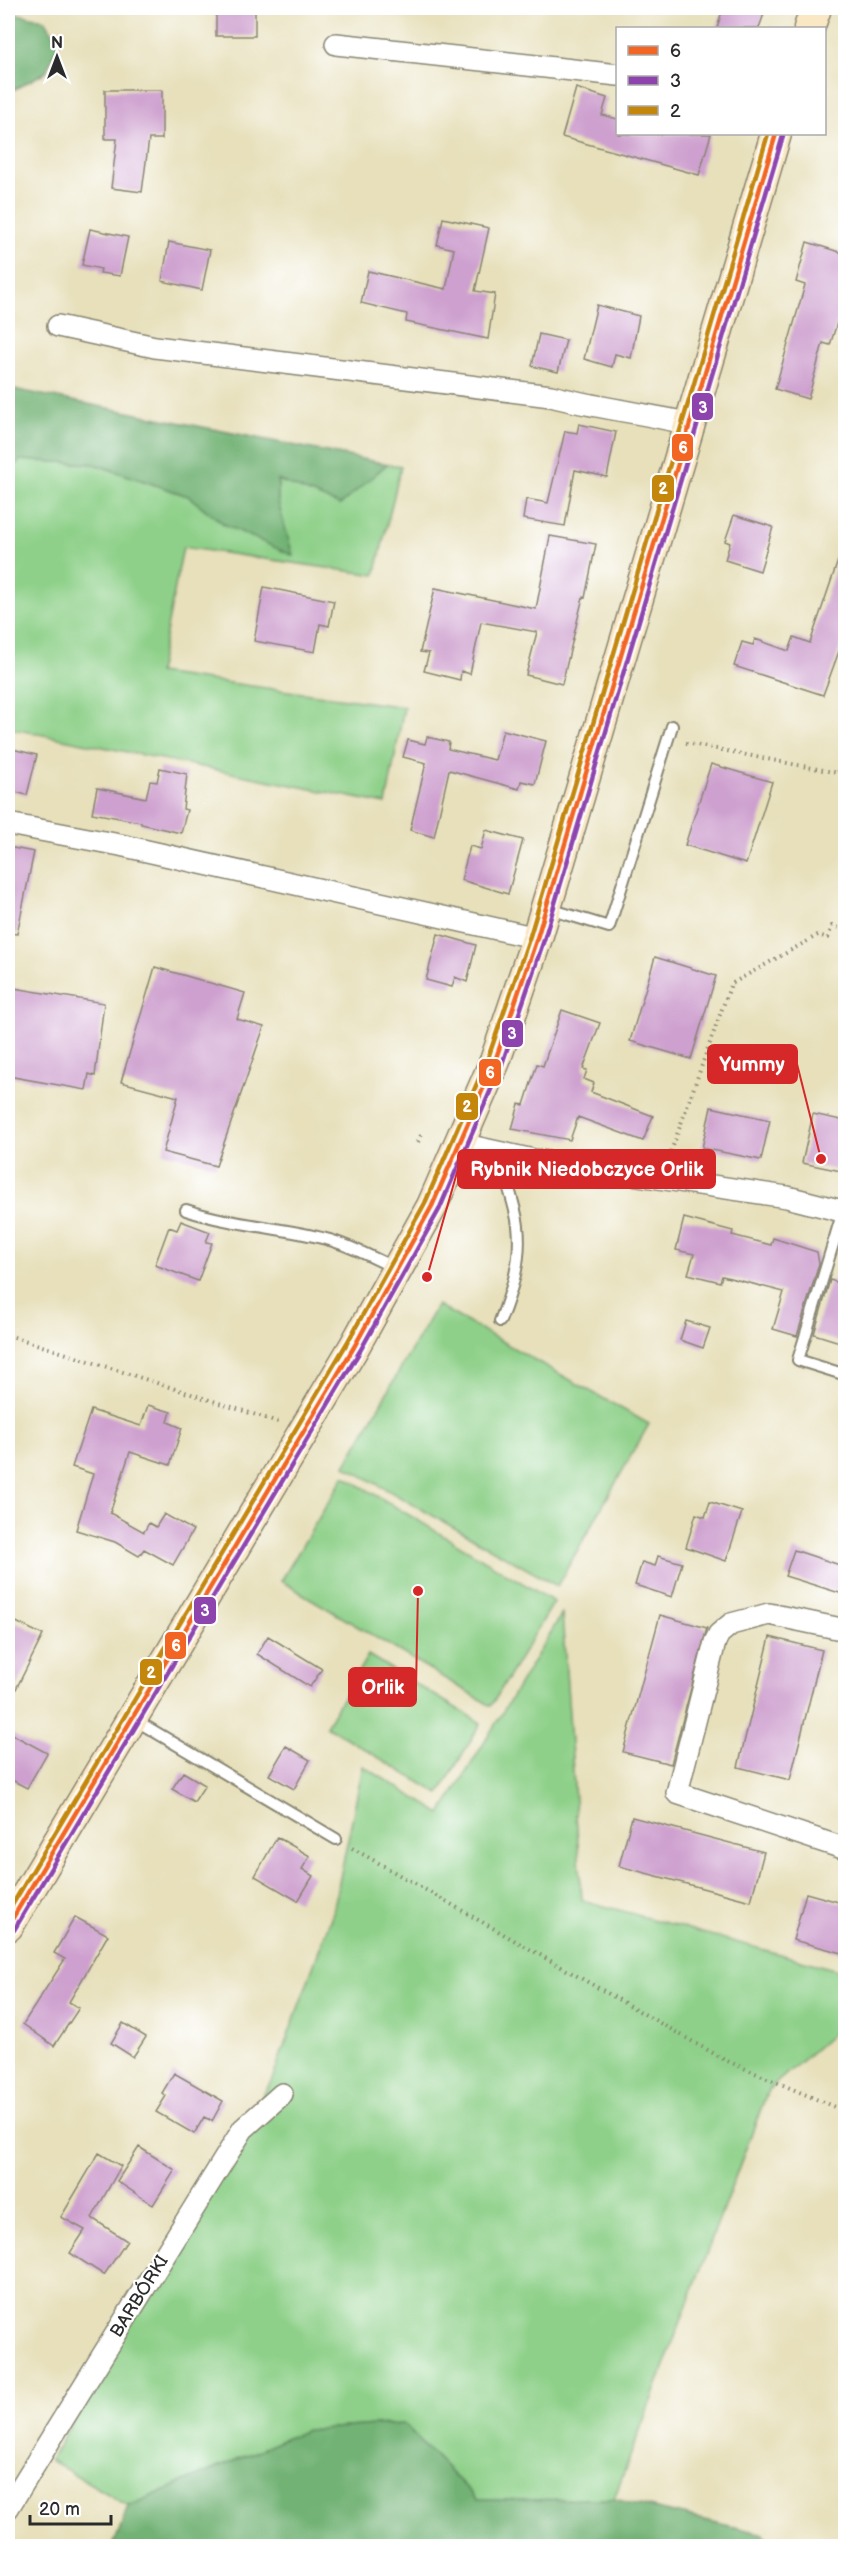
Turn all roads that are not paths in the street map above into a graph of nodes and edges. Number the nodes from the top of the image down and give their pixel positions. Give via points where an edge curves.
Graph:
1 (816, 8) edge
2 (809, 27) edge
3 (336, 44) dead end
4 (616, 75) edge
5 (776, 135) edge
6 (58, 326) dead end
7 (690, 424) junction
8 (672, 726) dead end
9 (8, 824) edge
10 (546, 908) junction
11 (537, 938) junction
12 (461, 1144) junction
13 (499, 1154) junction
14 (186, 1210) dead end
15 (844, 1211) edge
16 (398, 1270) junction
17 (500, 1322) dead end
18 (846, 1375) edge
19 (846, 1630) edge
20 (132, 1719) junction
21 (336, 1839) road end
22 (846, 1849) edge
23 (8, 1926) edge
24 (282, 2094) dead end
25 (8, 2508) edge

1 - 2 street
3 - 4 street
5 - 7 street
6 - 7 street via 155,347 551,396
7 - 10 street
8 - 10 lane via 609,927
9 - 11 street via 120,845
10 - 11 street
11 - 12 street
12 - 13 street
12 - 16 street
13 - 15 street via 787,1197
13 - 17 lane via 519,1236 515,1278
14 - 16 lane via 218,1221 328,1240
15 - 18 lane via 798,1360
16 - 20 street
19 - 22 street via 769,1614 725,1628 715,1642 677,1793
20 - 21 lane
20 - 23 street
24 - 25 street, BARBÓRKI via 243,2129

